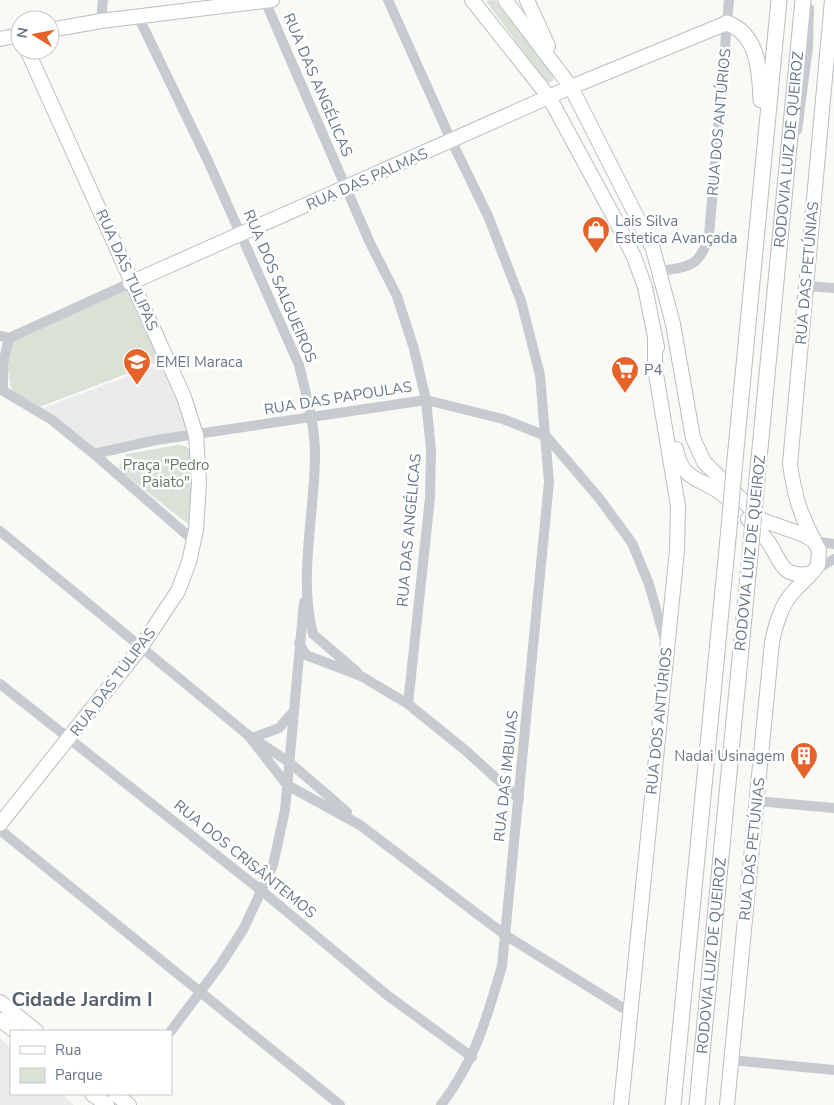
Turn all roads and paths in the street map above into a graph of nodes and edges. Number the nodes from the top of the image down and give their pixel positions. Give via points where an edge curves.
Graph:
1 (102, 0) edge
2 (269, 0) edge
3 (388, 0) edge
4 (472, 0) edge
5 (505, 0) edge
6 (527, 0) edge
7 (729, 0) edge
8 (777, 0) edge
9 (803, 0) edge
10 (809, 0) edge
11 (832, 0) edge
12 (206, 4) edge
13 (138, 16) junction
14 (101, 21) junction
15 (727, 23) junction
16 (60, 28) edge
17 (832, 33) edge
18 (31, 60) edge
19 (568, 83) junction
20 (549, 97) junction
21 (451, 140) junction
22 (348, 188) junction
23 (784, 195) junction
24 (756, 221) junction
25 (242, 235) junction
26 (660, 272) junction
27 (130, 283) junction
28 (806, 286) junction
29 (834, 288) edge
30 (4, 337) edge
31 (656, 338) junction
32 (2, 389) edge
33 (426, 400) junction
34 (310, 416) junction
35 (196, 435) junction
36 (546, 436) junction
37 (676, 452) junction
38 (94, 454) junction
39 (704, 462) junction
40 (671, 471) junction
41 (0, 531) edge
42 (194, 541) junction
43 (814, 541) junction
44 (834, 544) edge
45 (834, 559) edge
46 (812, 572) junction
47 (307, 586) junction
48 (314, 634) junction
49 (299, 642) junction
50 (667, 646) junction
51 (141, 647) junction
52 (361, 676) junction
53 (0, 684) edge
54 (408, 704) junction
55 (293, 712) junction
56 (250, 737) junction
57 (70, 739) junction
58 (289, 762) junction
59 (287, 786) junction
60 (519, 799) junction
61 (756, 801) junction
62 (834, 808) edge
63 (0, 824) edge
64 (360, 825) junction
65 (0, 830) edge
66 (262, 891) junction
67 (505, 935) junction
68 (684, 990) junction
69 (200, 993) junction
70 (0, 1002) edge
71 (631, 1013) junction
72 (0, 1020) edge
73 (14, 1030) edge
74 (35, 1030) edge
75 (171, 1030) edge
76 (472, 1056) junction
77 (731, 1060) junction
78 (834, 1070) edge
79 (93, 1095) edge
80 (106, 1105) edge
81 (340, 1105) edge
82 (441, 1105) edge
83 (621, 1105) edge
84 (666, 1105) edge
85 (674, 1105) edge
86 (697, 1105) edge
87 (727, 1105) edge

1 - 14 street
2 - 12 main road
2 - 22 street, RUA DAS ANGÉLICAS via 332,157
3 - 21 street, RUA DAS IMBUIAS
4 - 20 main road
5 - 19 main road
6 - 19 main road
7 - 15 street, RUA DOS ANTÚRIOS
8 - 24 highway, RODOVIA LUIZ DE QUEIROZ
9 - 23 highway, RODOVIA LUIZ DE QUEIROZ
10 - 23 street via 802,102
11 - 17 main road, RUA DAS PETÚNIAS
12 - 13 main road
13 - 14 main road
13 - 25 street, RUA DOS SALGUEIROS
14 - 16 main road
15 - 19 main road, RUA DAS PALMAS
15 - 24 highway via 747,36 759,76 761,107
15 - 26 street, RUA DOS ANTÚRIOS via 709,236 703,255 692,265
17 - 28 main road, RUA DAS PETÚNIAS
18 - 27 main road, RUA DAS TULIPAS
19 - 20 main road, RUA DAS PALMAS
19 - 26 main road via 653,249
20 - 21 main road, RUA DAS PALMAS
20 - 31 main road via 634,257 645,287
21 - 22 main road, RUA DAS PALMAS
21 - 36 street, RUA DAS IMBUIAS via 488,216 521,301 540,375
22 - 25 main road, RUA DAS PALMAS
22 - 33 street, RUA DAS ANGÉLICAS via 370,243 397,296
23 - 86 highway, RODOVIA LUIZ DE QUEIROZ, bridge
24 - 68 highway, RODOVIA LUIZ DE QUEIROZ, bridge
25 - 27 main road, RUA DAS PALMAS
25 - 34 street, RUA DOS SALGUEIROS via 299,366
26 - 39 main road via 673,324 693,438
27 - 30 street, RUA DAS PALMAS
27 - 35 main road, RUA DAS TULIPAS via 184,397
28 - 29 street
28 - 43 main road, RUA DAS PETÚNIAS via 790,464 802,518
30 - 32 street, RUA DAS PALMAS
31 - 37 main road
31 - 40 main road, RUA DOS ANTÚRIOS via 655,368
32 - 38 street via 52,420
33 - 34 street, RUA DAS PAPOULAS
33 - 36 street, RUA DAS PAPOULAS via 503,419
33 - 54 street, RUA DAS ANGÉLICAS via 431,450 430,498
34 - 35 street, RUA DAS PAPOULAS
34 - 47 street, RUA DOS SALGUEIROS via 315,454
35 - 38 street, RUA DAS PAPOULAS
35 - 42 main road, RUA DAS TULIPAS via 198,482
36 - 50 street, RUA DAS PAPOULAS via 632,542 649,584
36 - 60 street, RUA DAS IMBUIAS via 549,482
37 - 39 main road via 689,448
37 - 40 main road
37 - 46 main road via 682,470 723,494 763,534 782,567 797,575
38 - 42 street
39 - 43 main road via 762,520 804,534
40 - 50 main road, RUA DOS ANTÚRIOS via 678,506
41 - 51 street
42 - 51 main road, RUA DAS TULIPAS via 178,591
43 - 44 street
43 - 46 main road, RUA DAS PETÚNIAS via 820,560
45 - 46 street
46 - 61 main road, RUA DAS PETÚNIAS via 792,593 776,623
47 - 48 street, RUA DOS SALGUEIROS
47 - 49 street, RUA DOS SALGUEIROS
48 - 49 street
48 - 52 street
49 - 52 street via 306,655
49 - 55 street, RUA DOS SALGUEIROS
50 - 71 main road, RUA DOS ANTÚRIOS
51 - 56 street
51 - 57 main road, RUA DAS TULIPAS
52 - 54 street
53 - 57 street, RUA DOS CRISÂNTEMOS
54 - 60 street
55 - 56 street via 279,728
55 - 58 street, RUA DOS SALGUEIROS
56 - 58 street
56 - 59 street
57 - 63 main road, RUA DAS TULIPAS
57 - 66 street, RUA DOS CRISÂNTEMOS
58 - 59 street, RUA DOS SALGUEIROS
58 - 64 street
59 - 64 street
59 - 66 street, RUA DOS SALGUEIROS via 279,843
60 - 67 street, RUA DAS IMBUIAS
61 - 62 street
61 - 77 main road, RUA DAS PETÚNIAS
64 - 67 street
65 - 69 street
66 - 69 street, RUA DOS SALGUEIROS via 244,928
66 - 76 street, RUA DOS CRISÂNTEMOS via 387,994
67 - 71 street
67 - 76 street, RUA DAS IMBUIAS via 502,966 483,1032
68 - 84 highway
68 - 85 highway, RODOVIA LUIZ DE QUEIROZ
69 - 75 street, RUA DOS SALGUEIROS
69 - 81 street
70 - 74 main road
71 - 83 main road, RUA DOS ANTÚRIOS
72 - 73 main road
76 - 82 street, RUA DAS IMBUIAS
77 - 78 street
77 - 87 main road, RUA DAS PETÚNIAS
79 - 80 main road

